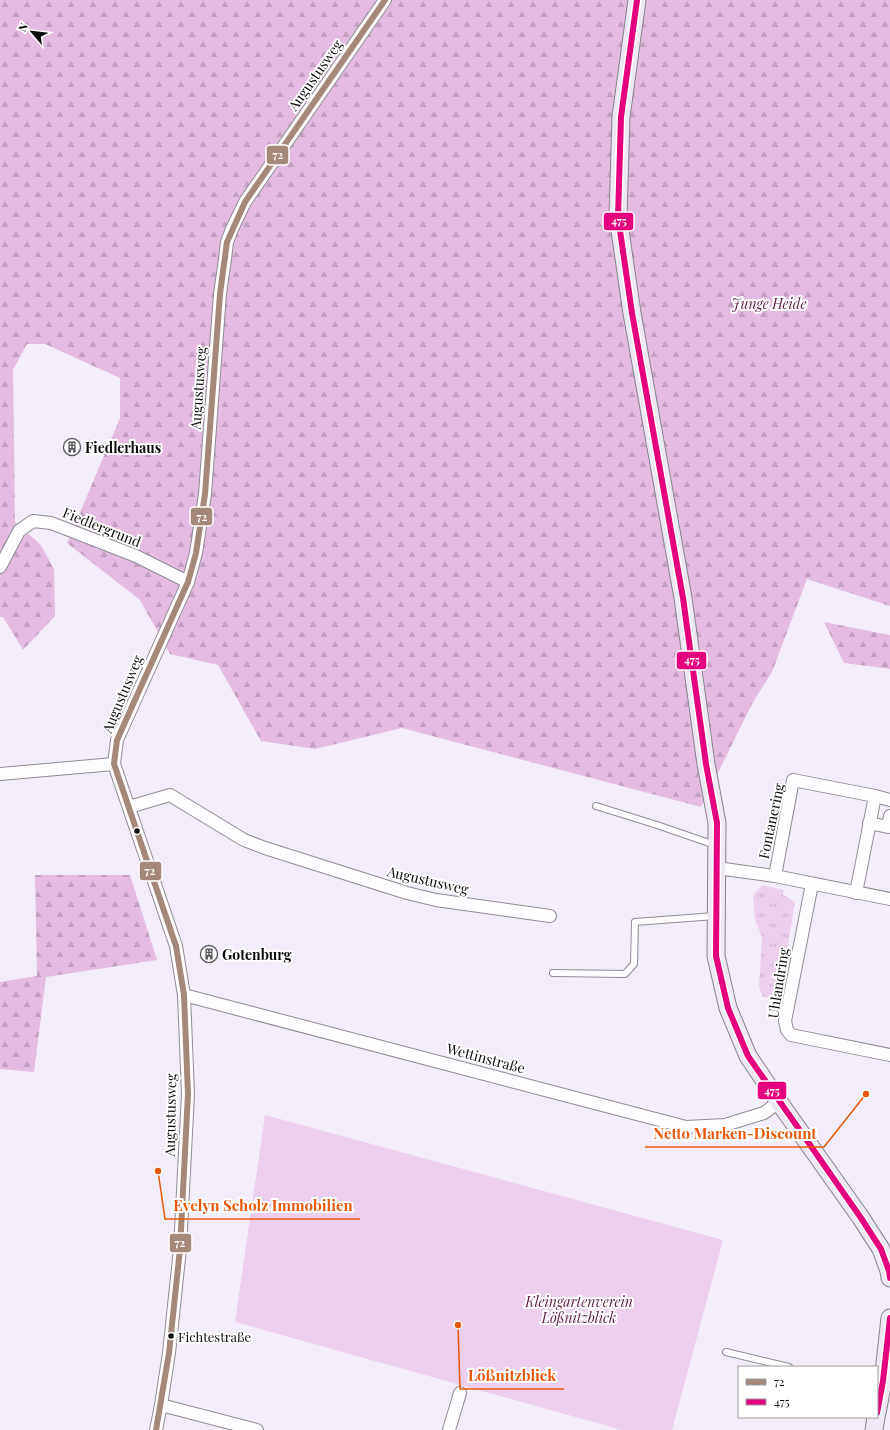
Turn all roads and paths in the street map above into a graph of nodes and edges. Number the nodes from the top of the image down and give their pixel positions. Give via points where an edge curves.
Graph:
1 (385, 0) edge
2 (637, 0) edge
3 (0, 567) edge
4 (188, 582) junction
5 (114, 764) junction
6 (0, 774) edge
7 (875, 796) junction
8 (890, 800) edge
9 (596, 806) dead end
10 (129, 807) junction
11 (890, 816) edge
12 (870, 824) junction
13 (717, 846) junction
14 (717, 868) junction
15 (775, 876) junction
16 (812, 884) junction
17 (856, 893) junction
18 (890, 899) edge
19 (550, 916) dead end
20 (716, 916) junction
21 (553, 973) dead end
22 (184, 995) junction
23 (890, 1055) edge
24 (779, 1102) junction
25 (890, 1278) edge
26 (890, 1318) edge
27 (889, 1335) edge
28 (726, 1352) dead end
29 (785, 1366) edge
30 (880, 1381) edge
31 (460, 1393) dead end
32 (878, 1402) edge
33 (162, 1405) junction
34 (876, 1418) edge
35 (156, 1430) edge
36 (257, 1430) edge
37 (449, 1430) edge
38 (874, 1430) edge

1 - 4 street, Augustusweg via 245,202 227,242 220,294 205,494 196,553
2 - 13 street via 621,118 618,217 632,313 683,598 706,764 717,823
3 - 4 street, Fiedlergrund via 19,531 33,521 51,522 136,556
4 - 5 street, Augustusweg via 117,740
5 - 6 street
5 - 10 street, Augustusweg
7 - 8 street, Fontanering
7 - 12 street
7 - 15 street, Fontanering via 793,780
9 - 13 lane
10 - 19 street, Augustusweg via 170,795 244,840 265,848 436,900
10 - 22 street, Augustusweg via 176,946
11 - 12 street via 888,826
12 - 17 street
13 - 14 street
14 - 15 street
14 - 20 street
15 - 16 street
16 - 17 street
16 - 23 street, Uhlandring via 785,1022 787,1030 791,1035
17 - 18 street
20 - 21 lane via 635,922 634,964 624,974
20 - 24 street via 716,956 728,1008 748,1056
22 - 24 street, Wettinstraße via 686,1127 725,1125 764,1113
22 - 33 street, Augustusweg via 188,1094 180,1249
24 - 25 street via 881,1249
26 - 27 street
27 - 30 street
28 - 29 lane
30 - 32 street
31 - 37 street
33 - 35 street, Augustusweg
33 - 36 street
34 - 38 street

